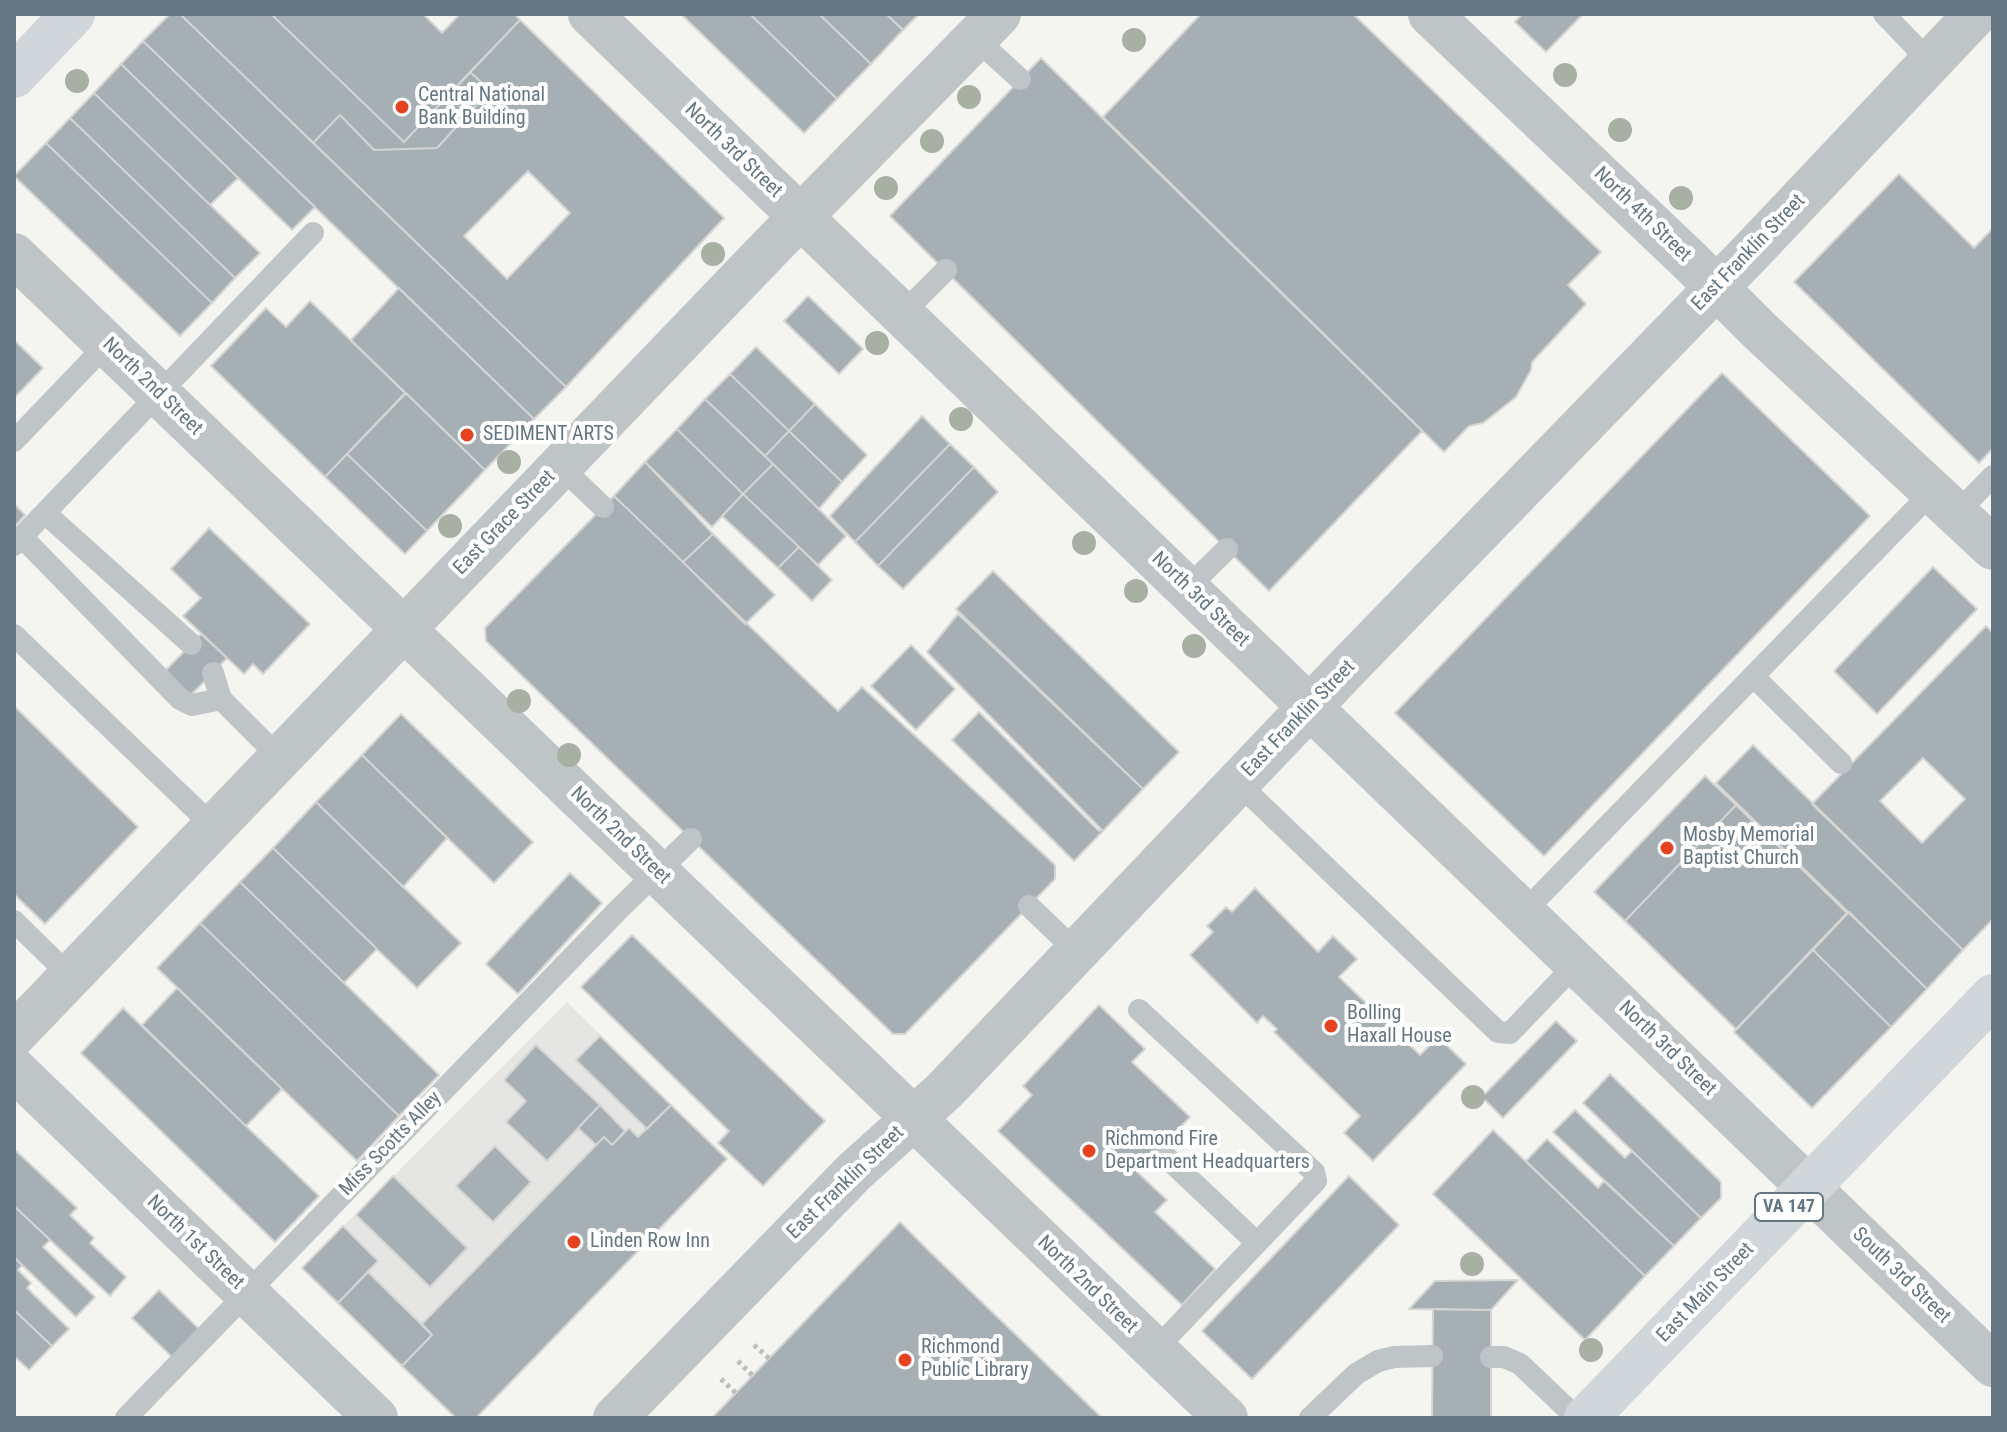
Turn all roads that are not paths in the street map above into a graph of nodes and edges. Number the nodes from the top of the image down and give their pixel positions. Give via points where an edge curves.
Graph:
1 (73, 14) edge
2 (590, 14) edge
3 (1430, 14) edge
4 (1884, 14) edge
5 (1976, 14) edge
6 (987, 26) edge
7 (1930, 62) junction
8 (14, 76) edge
9 (1020, 79) dead end
10 (801, 216) junction
11 (313, 233) dead end
12 (14, 255) edge
13 (946, 270) dead end
14 (1716, 288) junction
15 (902, 314) junction
16 (107, 344) junction
17 (159, 394) junction
18 (14, 441) edge
19 (560, 466) junction
20 (1993, 476) edge
21 (1945, 502) junction
22 (603, 507) dead end
23 (45, 513) junction
24 (18, 541) edge
25 (1993, 548) edge
26 (1227, 549) dead end
27 (1187, 588) junction
28 (404, 628) junction
29 (14, 635) edge
30 (191, 644) dead end
31 (213, 673) dead end
32 (1753, 676) junction
33 (221, 699) junction
34 (1310, 708) junction
35 (280, 758) junction
36 (1841, 763) dead end
37 (1238, 783) junction
38 (214, 827) junction
39 (691, 839) dead end
40 (658, 872) junction
41 (1029, 906) dead end
42 (1524, 912) junction
43 (14, 921) edge
44 (1076, 951) junction
45 (1577, 963) junction
46 (70, 976) junction
47 (1993, 996) edge
48 (1139, 1010) dead end
49 (14, 1035) edge
50 (14, 1069) edge
51 (912, 1119) junction
52 (1164, 1155) dead end
53 (1809, 1186) junction
54 (1257, 1243) junction
55 (246, 1293) junction
56 (1155, 1350) junction
57 (1432, 1356) dead end
58 (1491, 1357) dead end
59 (1993, 1365) edge
60 (126, 1418) edge
61 (376, 1418) edge
62 (615, 1418) edge
63 (1226, 1418) edge
64 (1310, 1418) edge
65 (1577, 1418) edge
66 (1586, 1418) edge

1 - 8 main road
2 - 10 street, North 3rd Street
3 - 14 street, North 4th Street
4 - 7 lane
5 - 7 street, East Franklin Street
6 - 9 lane
6 - 10 street, East Grace Street
7 - 14 street, East Franklin Street
10 - 15 street, North 3rd Street
10 - 19 street, East Grace Street
11 - 17 lane
12 - 16 street, North 2nd Street
13 - 15 lane
14 - 21 street, North 4th Street
14 - 34 street, East Franklin Street
15 - 27 street, North 3rd Street
16 - 17 street, North 2nd Street
16 - 18 lane
17 - 23 lane
17 - 28 street, North 2nd Street
19 - 22 lane
19 - 28 street, East Grace Street
20 - 21 lane
21 - 25 street, North 4th Street
21 - 32 lane
23 - 24 lane
23 - 30 lane
24 - 33 lane via 180,699 192,705
26 - 27 lane
27 - 34 street, North 3rd Street
28 - 35 street, East Grace Street
28 - 40 street, North 2nd Street
29 - 38 lane
31 - 33 lane
32 - 36 lane
32 - 42 lane
33 - 35 lane
34 - 37 street, East Franklin Street
34 - 42 street, North 3rd Street
35 - 38 street, East Grace Street
37 - 44 street, East Franklin Street
37 - 45 lane via 1498,1032 1510,1033
38 - 46 street, East Grace Street
39 - 40 lane, Miss Scotts Alley
40 - 51 street, North 2nd Street
40 - 55 lane, Miss Scotts Alley
41 - 44 lane
42 - 45 street, North 3rd Street
43 - 46 lane
44 - 51 street, East Franklin Street
45 - 53 street, North 3rd Street
46 - 49 street, East Grace Street
47 - 53 main road, East Main Street / VA 147
48 - 54 lane via 1314,1172 1316,1181
50 - 55 street, North 1st Street
51 - 56 street, North 2nd Street
51 - 62 street, East Franklin Street
52 - 54 lane
53 - 59 street, South 3rd Street
53 - 66 main road, East Main Street / VA 147
54 - 56 lane
55 - 60 lane, Miss Scotts Alley
55 - 61 street, North 1st Street
56 - 63 street, North 2nd Street
57 - 64 lane via 1378,1361 1356,1374
58 - 65 lane via 1520,1364

